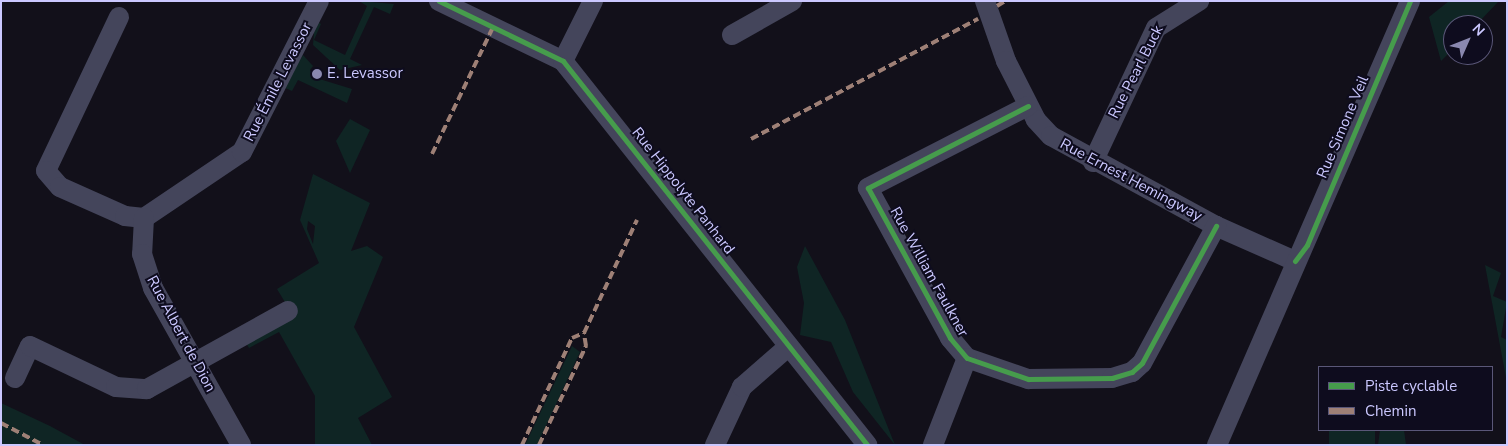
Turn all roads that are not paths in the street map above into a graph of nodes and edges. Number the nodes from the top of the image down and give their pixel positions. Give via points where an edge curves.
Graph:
1 (319, 1) edge
2 (439, 1) edge
3 (593, 1) edge
4 (792, 1) edge
5 (985, 1) edge
6 (1199, 1) edge
7 (1410, 1) edge
8 (119, 17) dead end
9 (732, 35) dead end
10 (563, 61) junction
11 (1028, 106) junction
12 (1092, 162) junction
13 (144, 218) junction
14 (1216, 226) junction
15 (1295, 261) junction
16 (288, 311) dead end
17 (789, 346) junction
18 (967, 358) junction
19 (194, 360) junction
20 (15, 378) dead end
21 (241, 445) edge
22 (715, 445) edge
23 (867, 445) edge
24 (933, 445) edge
25 (1217, 445) edge

1 - 13 street, Rue Émile Levassor via 242,152
2 - 10 street, Rue Hippolyte Panhard
3 - 10 street
4 - 9 street
5 - 11 street, Rue Ernest Hemingway
6 - 12 street, Rue Pearl Buck via 1156,28
7 - 15 street, Rue Simone Veil via 1307,245
8 - 13 street via 46,171 60,187 125,216
10 - 17 street, Rue Hippolyte Panhard
11 - 12 street, Rue Ernest Hemingway via 1051,136
11 - 18 street, Rue William Faulkner via 868,188 950,338
12 - 14 street, Rue Ernest Hemingway
13 - 19 street, Rue Albert de Dion via 142,254 153,288
14 - 15 street, Rue Ernest Hemingway
14 - 18 street, Rue William Faulkner via 1142,363 1132,372 1112,378 1028,379
15 - 25 street, Rue Simone Veil
16 - 19 street
17 - 22 street via 742,387
17 - 23 street, Rue Hippolyte Panhard
18 - 24 street, Rue William Faulkner
19 - 20 street via 155,386 128,390 30,346
19 - 21 street, Rue Albert de Dion

